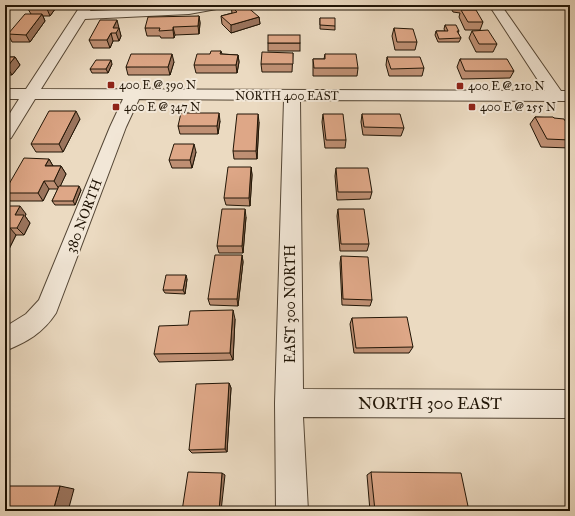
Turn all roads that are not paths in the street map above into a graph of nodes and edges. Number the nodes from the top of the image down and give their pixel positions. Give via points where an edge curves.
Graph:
1 (218, 5) edge
2 (495, 5) edge
3 (84, 10) edge
4 (5, 94) edge
5 (31, 94) junction
6 (134, 95) junction
7 (292, 96) junction
8 (563, 96) edge
9 (5, 134) edge
10 (15, 335) edge
11 (289, 403) junction
12 (570, 404) edge
13 (292, 511) edge

1 - 3 street via 189,10
2 - 8 street
3 - 5 street
4 - 5 street, NORTH 400 EAST
5 - 6 street, NORTH 400 EAST
5 - 9 street
6 - 7 street, NORTH 400 EAST
6 - 10 street, 380 NORTH via 118,127 52,297 35,324
7 - 8 street, NORTH 400 EAST
7 - 11 street, EAST 300 NORTH
11 - 12 street, NORTH 300 EAST
11 - 13 street, EAST 300 NORTH

